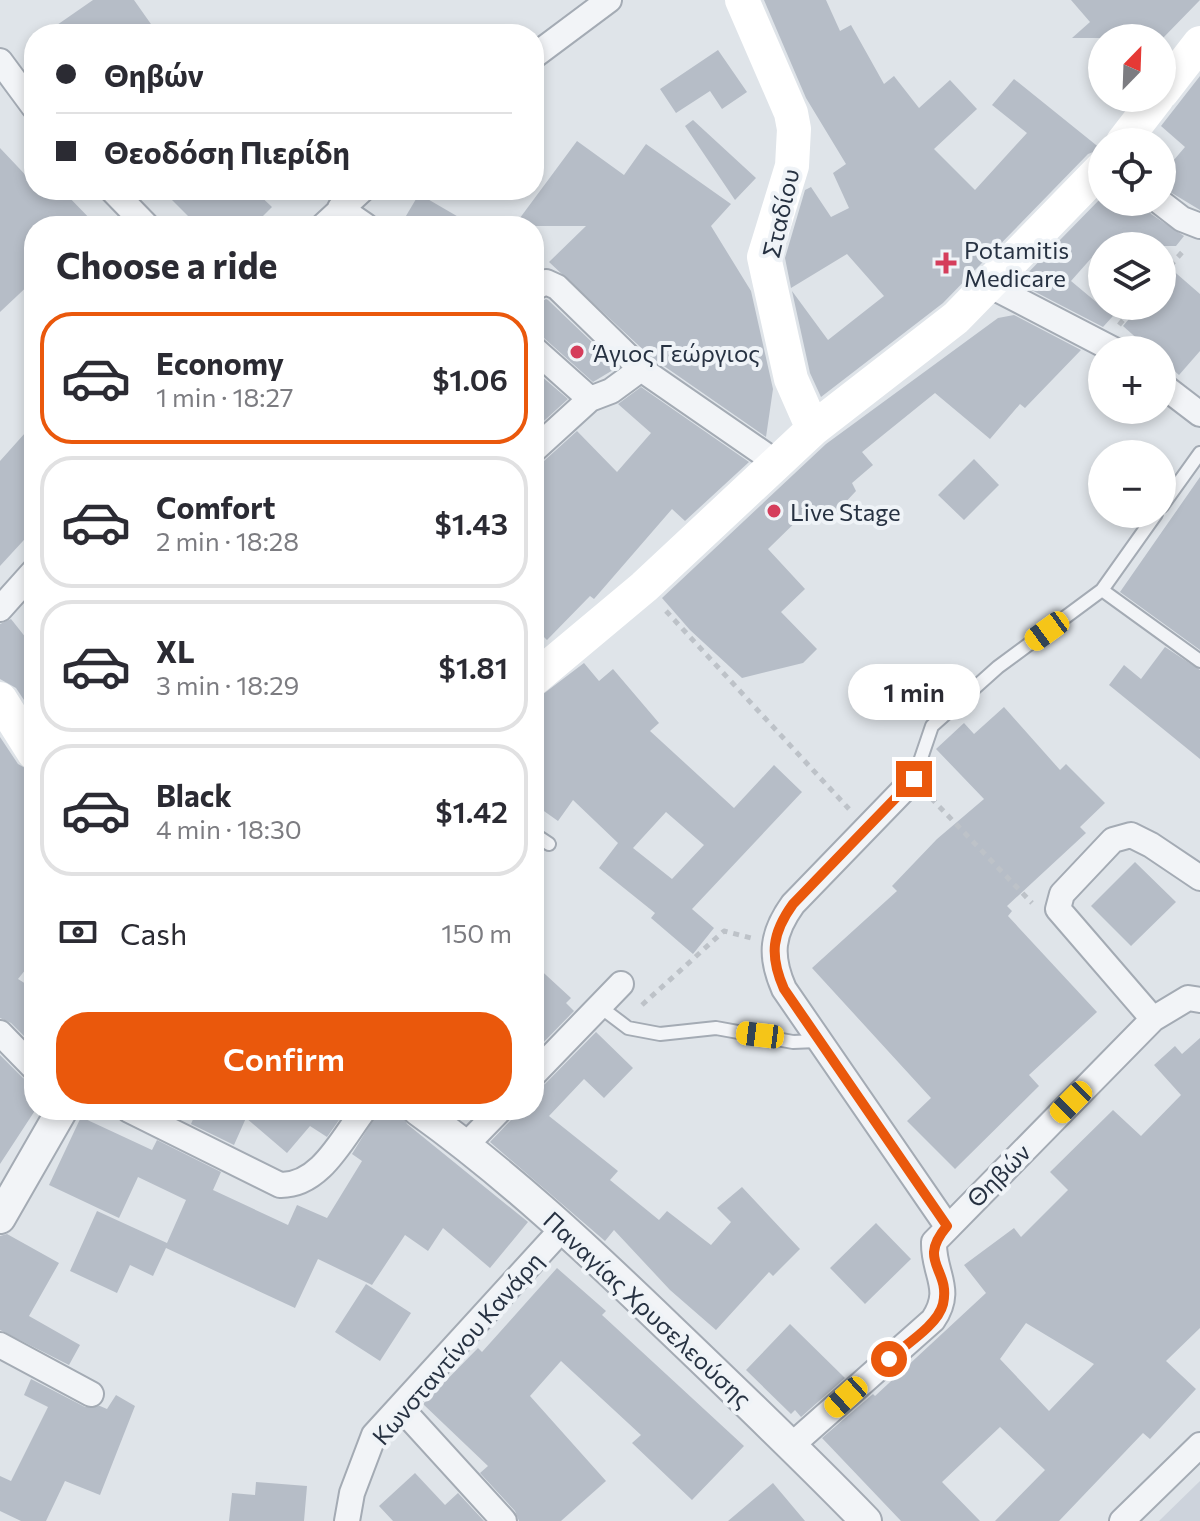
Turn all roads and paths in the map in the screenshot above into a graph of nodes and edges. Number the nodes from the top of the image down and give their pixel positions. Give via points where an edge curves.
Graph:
1 (609, 0) edge
2 (742, 0) edge
3 (1200, 43) edge
4 (544, 49) edge
5 (0, 61) edge
6 (1176, 74) edge
7 (24, 93) edge
8 (1146, 112) edge
9 (1134, 128) edge
10 (1088, 182) edge
11 (122, 200) edge
12 (350, 200) edge
13 (340, 208) junction
14 (1176, 214) edge
15 (137, 216) edge
16 (332, 216) edge
17 (352, 216) edge
18 (1195, 234) edge
19 (1176, 258) edge
20 (544, 283) edge
21 (989, 285) junction
22 (1088, 336) edge
23 (544, 358) edge
24 (641, 369) junction
25 (1176, 396) edge
26 (590, 399) junction
27 (1200, 414) edge
28 (813, 429) junction
29 (544, 441) edge
30 (1200, 453) edge
31 (777, 463) junction
32 (1176, 486) edge
33 (1146, 528) edge
34 (24, 582) edge
35 (644, 587) junction
36 (1102, 590) junction
37 (0, 609) edge
38 (1200, 661) edge
39 (544, 671) edge
40 (0, 699) edge
41 (24, 737) edge
42 (914, 779) junction
43 (866, 827) junction
44 (544, 841) edge
45 (549, 844) dead end
46 (1200, 878) edge
47 (1058, 909) junction
48 (774, 943) junction
49 (1196, 993) edge
50 (611, 994) junction
51 (1153, 1019) junction
52 (0, 1033) edge
53 (817, 1041) junction
54 (24, 1058) edge
55 (544, 1064) edge
56 (56, 1120) edge
57 (149, 1120) edge
58 (356, 1120) edge
59 (432, 1120) edge
60 (490, 1120) edge
61 (466, 1145) junction
62 (0, 1218) edge
63 (947, 1226) junction
64 (564, 1227) junction
65 (0, 1345) edge
66 (91, 1394) dead end
67 (400, 1407) junction
68 (792, 1445) junction
69 (1200, 1445) edge
70 (347, 1521) edge
71 (504, 1521) edge
72 (866, 1521) edge
73 (1122, 1521) edge

1 - 4 street
2 - 28 main road, Σταδίου via 794,129 792,166 764,257 791,379
3 - 6 main road
5 - 7 street
8 - 9 main road
10 - 21 main road
11 - 15 street
12 - 13 street
13 - 16 street
13 - 17 street
14 - 18 street
18 - 19 path
20 - 24 street via 557,287
21 - 22 street
21 - 28 main road via 956,318
23 - 26 street
24 - 26 street
24 - 31 street
25 - 27 street
26 - 29 street
28 - 31 main road
30 - 32 lane
31 - 35 main road
33 - 36 lane
34 - 37 street
35 - 39 main road
35 - 43 path
36 - 38 lane
36 - 42 lane via 998,667 932,726
40 - 41 main road
42 - 43 street
42 - 47 path via 1037,909
43 - 48 street via 793,904
44 - 45 lane
46 - 47 street via 1131,835 1113,840 1062,894
47 - 51 street
48 - 50 path via 724,931 641,1006
48 - 53 street via 775,969
49 - 51 street, Θηβών
50 - 53 lane via 628,1028 660,1034 716,1028 793,1042
50 - 55 street
51 - 63 street, Θηβών
52 - 54 street
53 - 63 street
56 - 62 street
57 - 58 street via 280,1185 292,1186 314,1175
59 - 61 street, Παναγίας Χρυσελεούσης
60 - 61 street
61 - 64 street, Παναγίας Χρυσελεούσης
63 - 68 street, Θηβών via 934,1242 943,1305 933,1320
64 - 67 street, Κωνσταντίνου Κανάρη
64 - 68 street, Παναγίας Χρυσελεούσης
65 - 66 street
67 - 70 street, Κωνσταντίνου Κανάρη via 374,1435
67 - 71 street
68 - 72 street, Παναγίας Χρυσελεούσης
69 - 73 street

